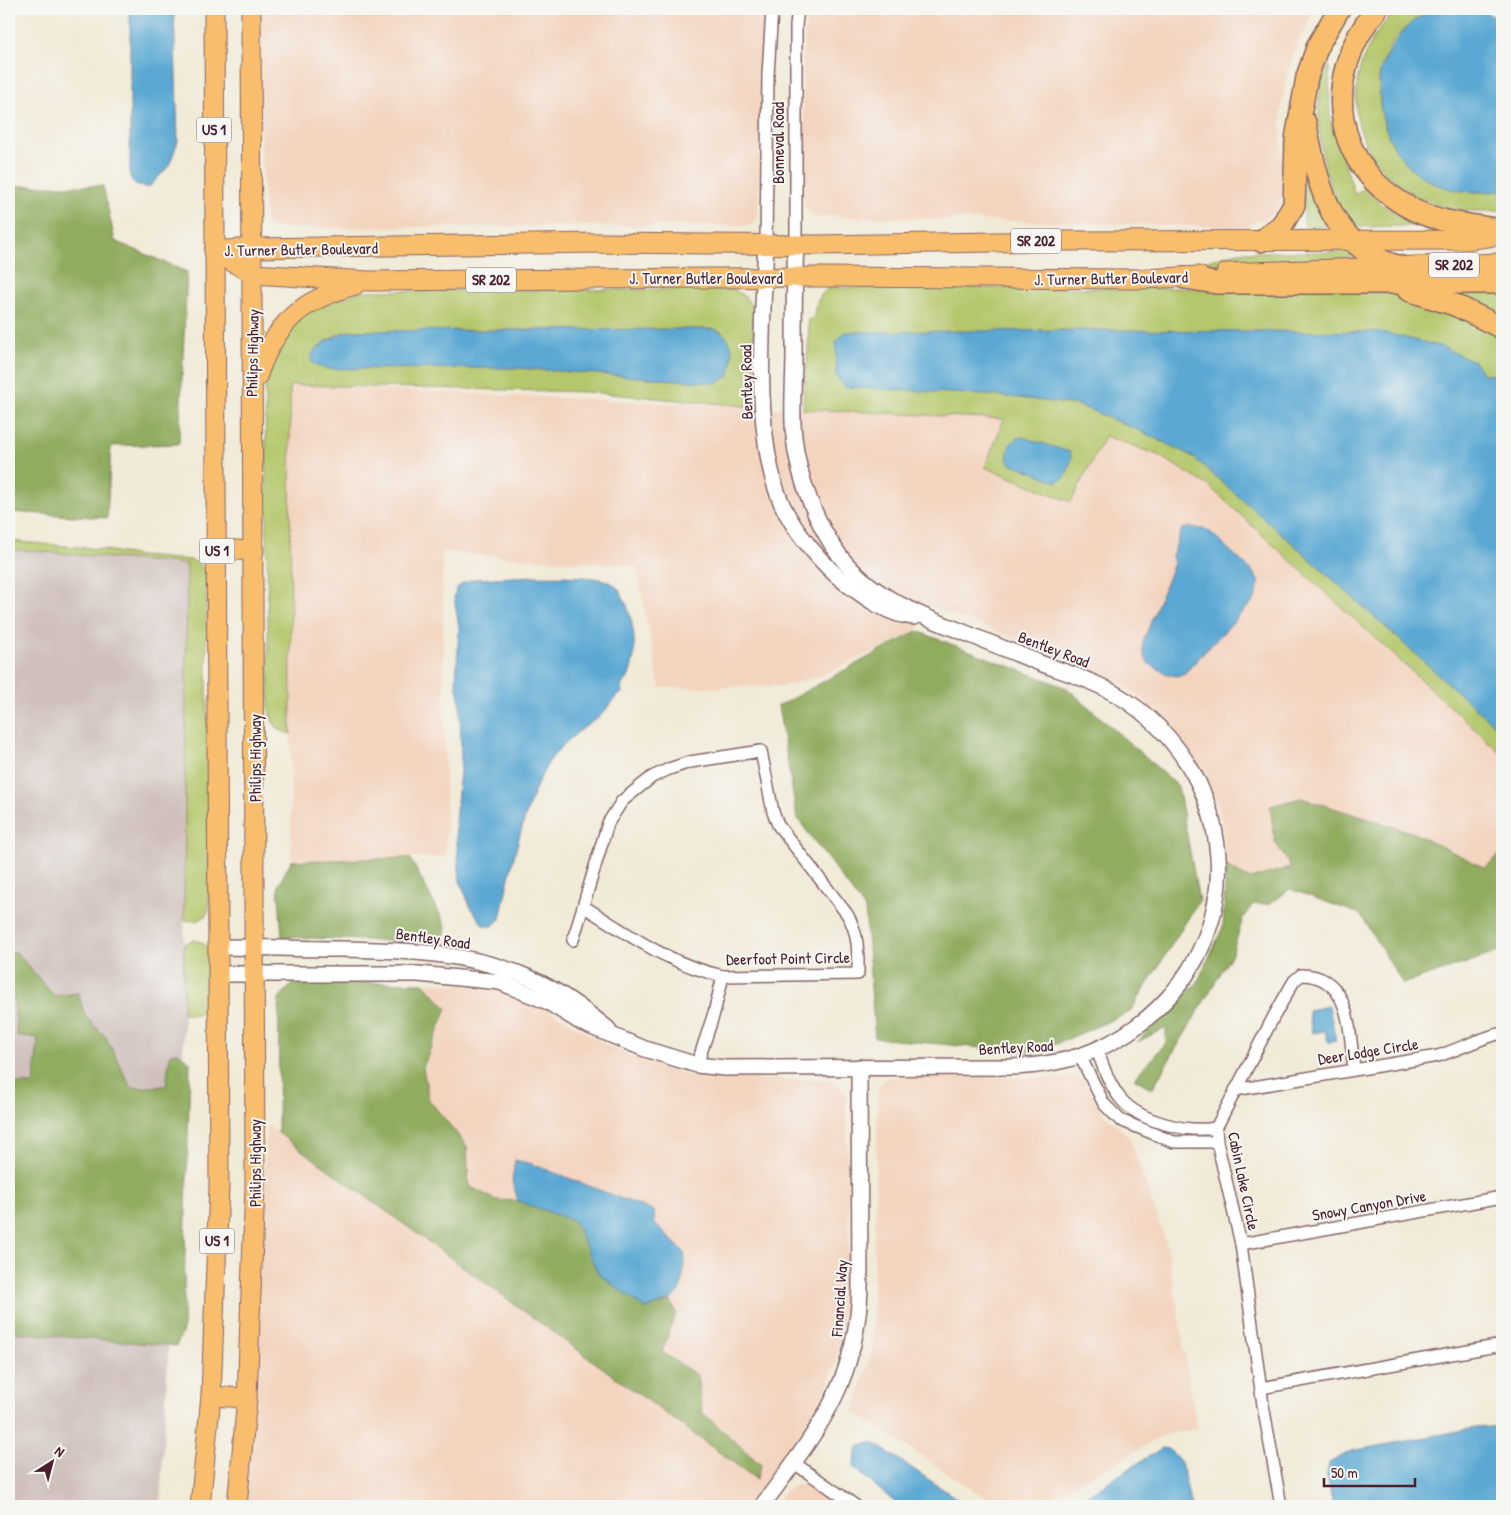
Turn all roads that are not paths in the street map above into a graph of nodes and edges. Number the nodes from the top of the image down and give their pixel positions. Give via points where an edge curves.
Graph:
1 (214, 9) edge
2 (251, 9) edge
3 (772, 9) edge
4 (798, 9) edge
5 (1339, 9) edge
6 (1377, 9) edge
7 (1302, 110) junction
8 (1502, 230) edge
9 (1502, 235) edge
10 (1349, 240) junction
11 (1261, 241) junction
12 (766, 243) junction
13 (796, 244) junction
14 (252, 248) junction
15 (214, 251) junction
16 (1502, 263) edge
17 (1405, 268) junction
18 (253, 274) junction
19 (764, 277) junction
20 (794, 278) junction
21 (1185, 278) junction
22 (368, 281) junction
23 (1373, 284) junction
24 (1502, 284) edge
25 (1502, 328) edge
26 (251, 395) junction
27 (217, 549) junction
28 (254, 552) junction
29 (925, 618) junction
30 (583, 906) junction
31 (573, 940) dead end
32 (218, 947) junction
33 (255, 947) junction
34 (218, 974) junction
35 (255, 974) junction
36 (723, 976) junction
37 (1502, 1033) edge
38 (621, 1039) junction
39 (1097, 1050) junction
40 (1080, 1056) junction
41 (697, 1065) junction
42 (859, 1067) junction
43 (1354, 1069) junction
44 (1235, 1090) junction
45 (1216, 1128) junction
46 (1217, 1142) junction
47 (1502, 1197) edge
48 (1241, 1244) junction
49 (1502, 1345) edge
50 (1261, 1388) junction
51 (211, 1396) junction
52 (247, 1398) junction
53 (794, 1462) junction
54 (200, 1506) edge
55 (237, 1506) edge
56 (762, 1506) edge
57 (856, 1506) edge
58 (1281, 1506) edge

1 - 15 main road, US 1
2 - 14 main road, Philips Highway / US 1
3 - 12 street, Bonneval Road
4 - 13 street, Bonneval Road
5 - 7 highway via 1318,45 1307,77
6 - 8 highway via 1362,26 1350,48 1343,72 1341,99 1344,124 1352,148 1380,188 1415,211 1439,219
7 - 10 highway via 1316,176 1324,197
7 - 11 highway via 1296,139 1294,205 1282,225
9 - 10 main road, J. Turner Butler Boulevard / SR 202 via 1465,240
10 - 11 main road, J. Turner Butler Boulevard / SR 202
10 - 17 highway via 1369,255
11 - 13 main road, J. Turner Butler Boulevard / SR 202
12 - 13 main road, J. Turner Butler Boulevard / SR 202
12 - 14 main road, J. Turner Butler Boulevard / SR 202 via 597,242
12 - 19 street, Bonneval Road
13 - 20 street, Bonneval Road
14 - 15 main road, J. Turner Butler Boulevard / SR 202
14 - 18 main road, Philips Highway / US 1
15 - 18 main road, J. Turner Butler Boulevard / SR 202
15 - 27 main road, US 1
16 - 17 main road, J. Turner Butler Boulevard / SR 202
17 - 21 main road, J. Turner Butler Boulevard / SR 202 via 1216,273
18 - 22 main road, J. Turner Butler Boulevard / SR 202
18 - 26 main road, Philips Highway / US 1
19 - 20 main road, J. Turner Butler Boulevard / SR 202
19 - 22 main road, J. Turner Butler Boulevard / SR 202
19 - 29 street, Bentley Road via 766,442 781,503 839,578 892,612
20 - 21 main road, J. Turner Butler Boulevard / SR 202
20 - 29 street, Bentley Road via 793,435 806,491 840,556 863,580
21 - 23 highway via 1216,283
22 - 26 main road via 317,298 293,314 265,354
23 - 24 highway
23 - 25 highway via 1439,300
26 - 28 main road, Philips Highway / US 1
27 - 28 main road
27 - 32 main road, US 1
28 - 33 main road, Philips Highway / US 1
29 - 39 street, Bentley Road via 1091,682 1128,702 1150,718 1177,748 1190,766 1210,809 1219,866 1208,930 1194,966 1140,1026
30 - 31 street, Deerfoot Point Circle
30 - 36 street, Deerfoot Point Circle via 681,965
30 - 36 street, Deerfoot Point Circle via 608,823 634,790 652,777 690,762 761,751 778,825 854,925 858,974
32 - 33 street, Bentley Road
32 - 34 main road, US 1
33 - 35 main road, Philips Highway / US 1
33 - 38 street, Bentley Road via 382,949 431,953 492,965 533,979 553,990
34 - 35 street, Bentley Road
34 - 51 main road, US 1 via 219,1186
35 - 38 street, Bentley Road via 418,974 487,980 523,990 582,1023
35 - 52 main road, Philips Highway / US 1 via 255,1186
36 - 41 street
37 - 43 street, Deer Lodge Circle via 1483,1037 1438,1056
38 - 41 street, Bentley Road
39 - 40 street, Bentley Road
39 - 45 street via 1107,1077 1128,1106 1177,1127
40 - 42 street, Bentley Road via 1053,1065 1026,1067
40 - 46 street via 1104,1104 1120,1120 1174,1142
41 - 42 street, Bentley Road via 725,1068
42 - 53 street, Financial Way via 859,1317 848,1368 834,1400
43 - 44 street, Deer Lodge Circle
43 - 44 street, Cabin Lake Circle via 1345,1004 1338,990 1313,976 1301,975 1294,981
44 - 45 street, Cabin Lake Circle
45 - 46 street, Cabin Lake Circle
46 - 48 street, Cabin Lake Circle
47 - 48 street, Snowy Canyon Drive
48 - 50 street, Cabin Lake Circle
49 - 50 street
50 - 58 street, Cabin Lake Circle
51 - 52 main road
51 - 54 main road, US 1
52 - 55 main road, Philips Highway / US 1
53 - 56 street, Financial Way
53 - 57 street

